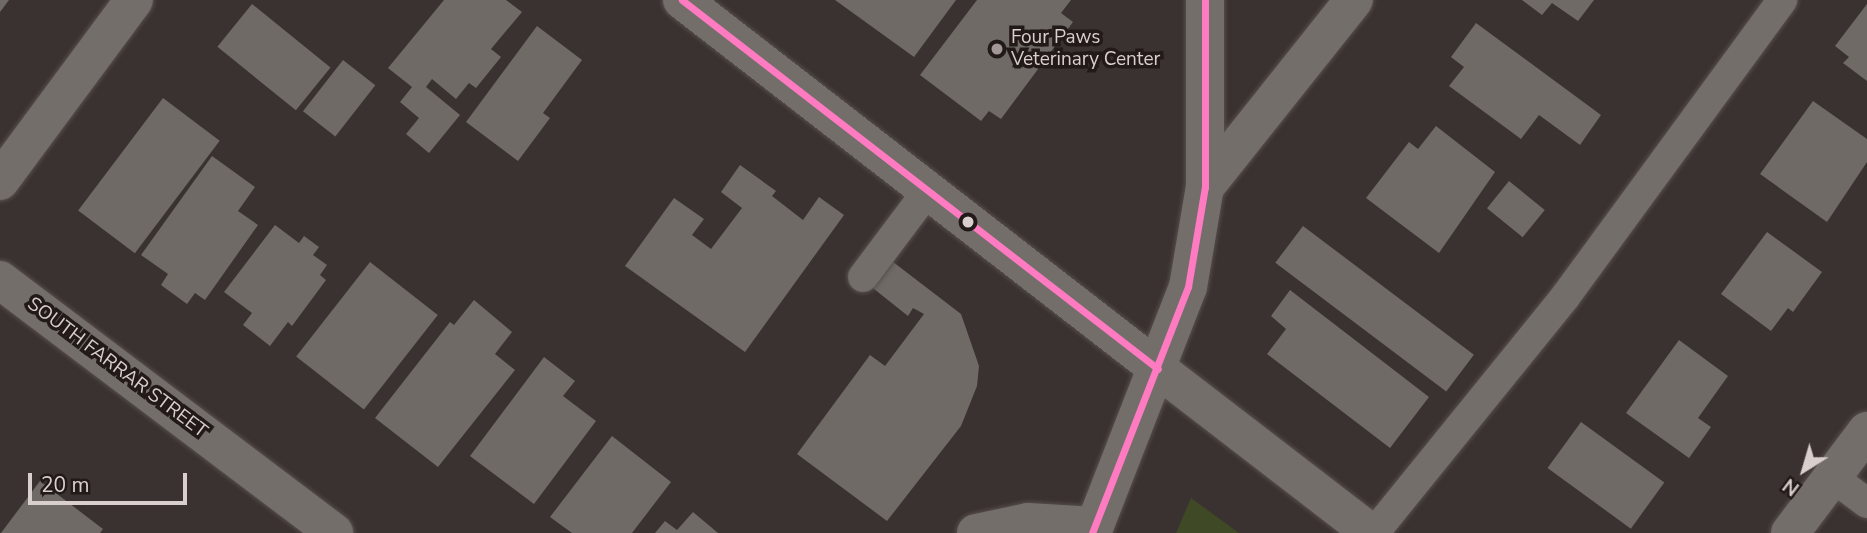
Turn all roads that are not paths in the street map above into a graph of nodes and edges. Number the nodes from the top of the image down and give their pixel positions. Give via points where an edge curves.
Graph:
1 (134, 0) edge
2 (682, 0) edge
3 (1205, 0) edge
4 (1354, 0) edge
5 (1782, 0) edge
6 (0, 181) edge
7 (1205, 187) junction
8 (929, 189) junction
9 (863, 277) dead end
10 (0, 280) edge
11 (1158, 369) junction
12 (1867, 430) edge
13 (1832, 477) junction
14 (1867, 503) edge
15 (1093, 530) edge
16 (334, 533) edge
17 (976, 533) edge
18 (1373, 533) edge
19 (1790, 533) edge

1 - 6 street
2 - 8 street
3 - 7 street
4 - 7 street
5 - 18 lane via 1566,297
7 - 11 street via 1188,287
8 - 9 lane
8 - 11 street
10 - 16 street, SOUTH FARRAR STREET
11 - 15 street
11 - 18 street
12 - 13 street
13 - 14 lane
13 - 19 street
15 - 17 street via 1028,522

